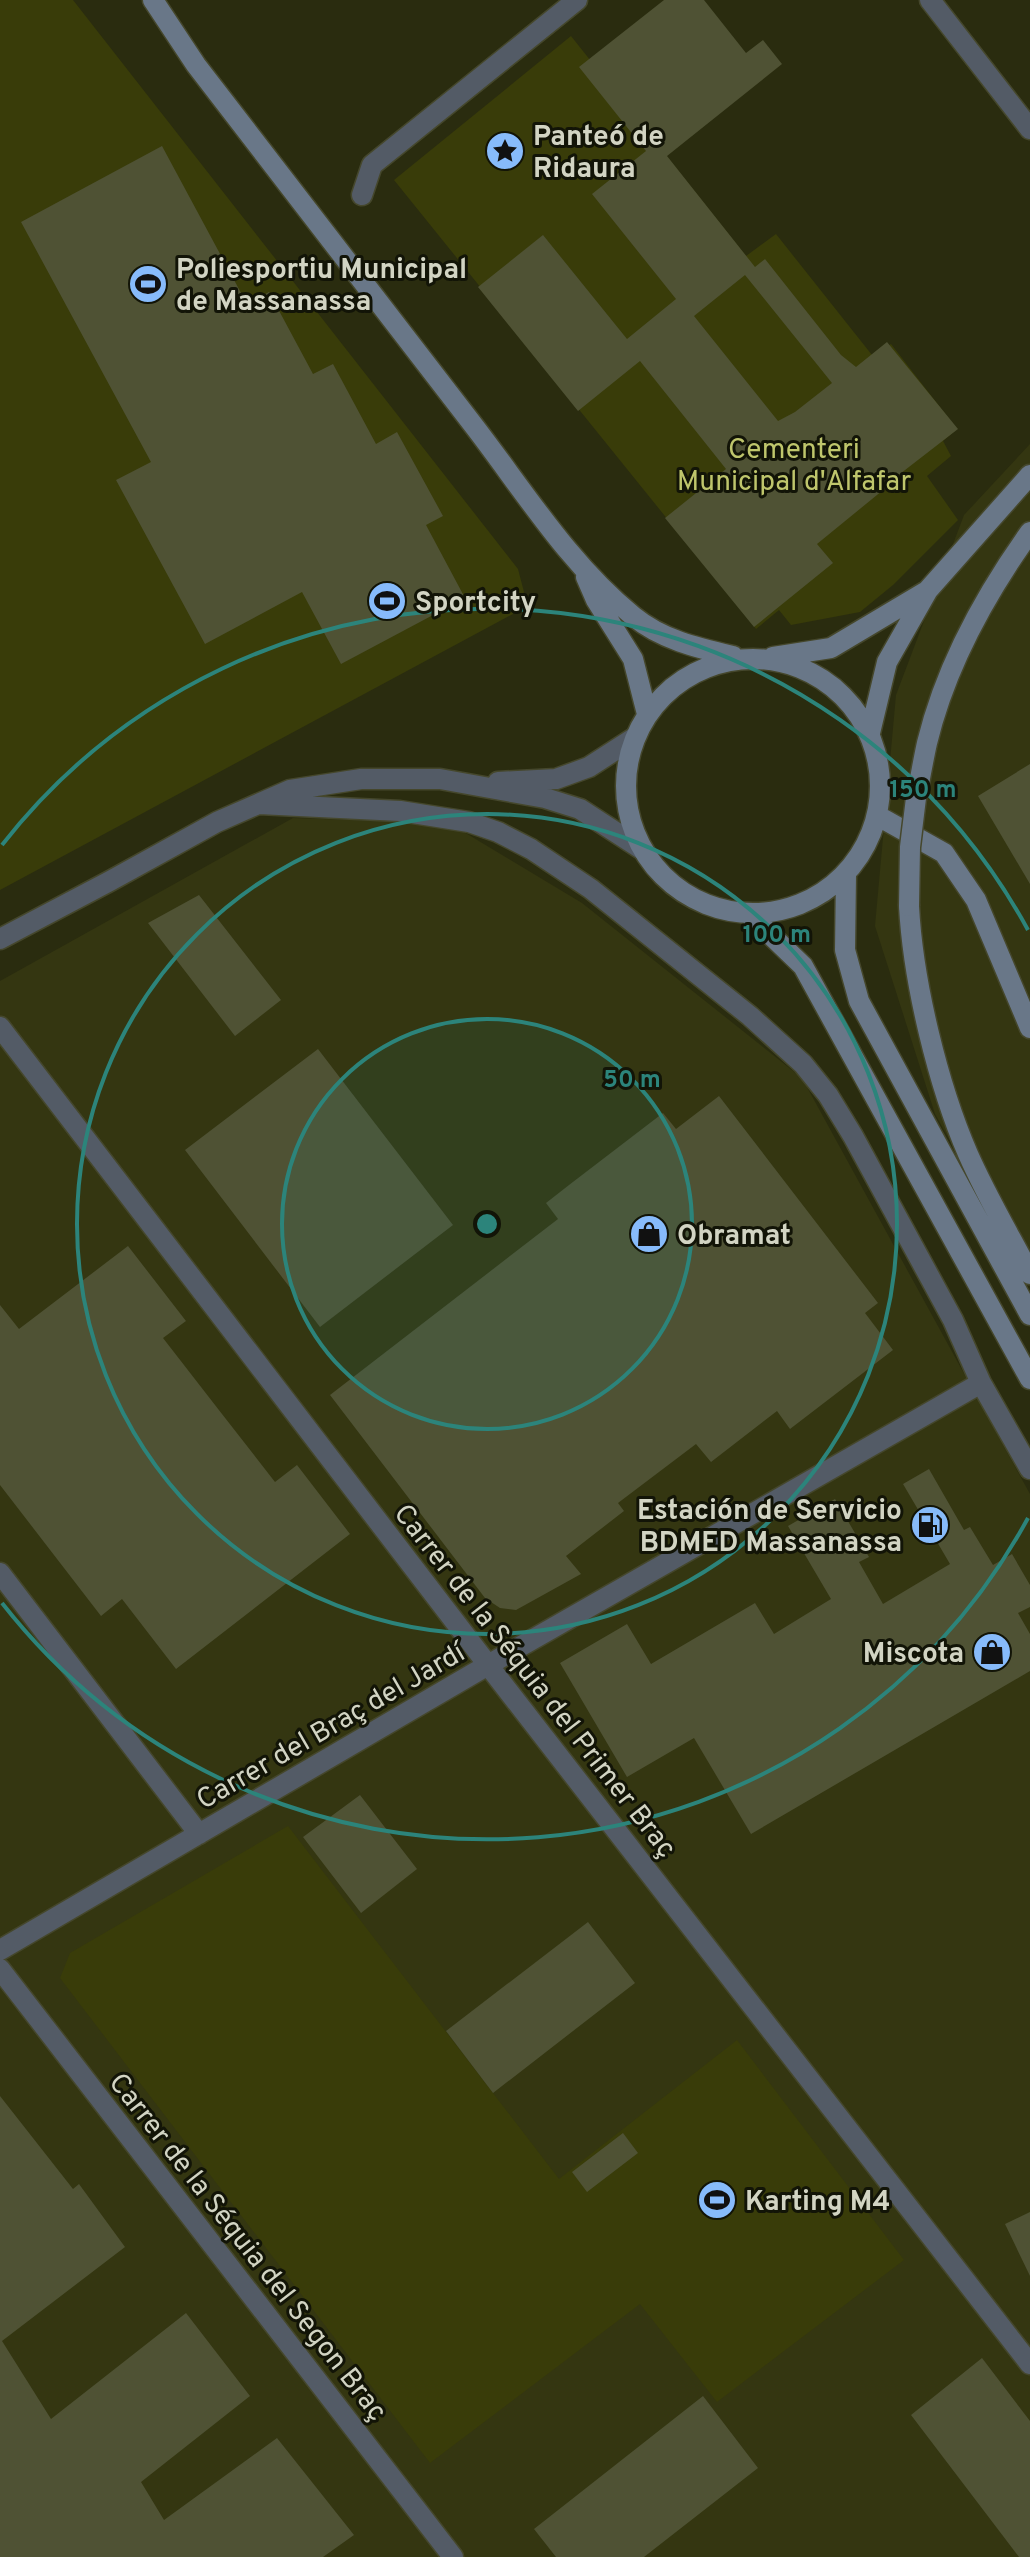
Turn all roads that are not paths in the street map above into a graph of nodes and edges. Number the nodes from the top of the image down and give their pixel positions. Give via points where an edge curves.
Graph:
1 (153, 0) edge
2 (577, 0) edge
3 (930, 0) edge
4 (1030, 129) edge
5 (362, 195) dead end
6 (1030, 475) edge
7 (1030, 532) edge
8 (585, 573) junction
9 (928, 590) junction
10 (733, 656) junction
11 (766, 658) junction
12 (647, 714) junction
13 (870, 733) junction
14 (634, 738) junction
15 (470, 784) junction
16 (259, 804) junction
17 (878, 816) junction
18 (643, 850) junction
19 (846, 875) junction
20 (748, 913) junction
21 (0, 939) edge
22 (0, 1027) edge
23 (1030, 1028) edge
24 (1030, 1274) edge
25 (1030, 1315) edge
26 (1030, 1379) edge
27 (981, 1383) junction
28 (1030, 1469) edge
29 (0, 1573) edge
30 (488, 1665) junction
31 (199, 1834) junction
32 (0, 1950) edge
33 (0, 1969) edge
34 (1030, 2364) edge
35 (453, 2557) edge

1 - 8 street via 196,65
2 - 5 street via 372,165
3 - 4 street
6 - 9 street
7 - 24 street, bridge via 967,638 928,741 910,847 909,906 917,975 940,1076 968,1154
8 - 10 street via 634,618 668,638
8 - 12 street via 633,659
9 - 11 street via 831,648
9 - 13 street via 887,662
10 - 11 street
10 - 12 street via 693,672
11 - 13 street via 809,670 833,687
12 - 14 street
13 - 17 street via 881,773
14 - 15 street via 589,767 556,779
14 - 18 street via 626,795
15 - 16 street via 361,779 290,790
15 - 18 street via 580,809
16 - 21 street
16 - 27 street via 400,811 498,832 591,889 721,992 803,1064 828,1095 953,1320
17 - 19 street via 866,847
17 - 23 street via 944,853 976,900
18 - 20 street via 677,888 723,910
19 - 20 street via 791,908
19 - 25 street via 845,950 859,1001
20 - 26 street via 803,966
22 - 30 street, Carrer de la Séquia del Primer Braç
27 - 28 street
27 - 30 street, Carrer del Braç del Jardí
29 - 31 street
30 - 31 street, Carrer del Braç del Jardí
30 - 34 street, Carrer de la Séquia del Primer Braç
31 - 32 street, Carrer del Braç del Jardí
33 - 35 street, Carrer de la Séquia del Segon Braç

